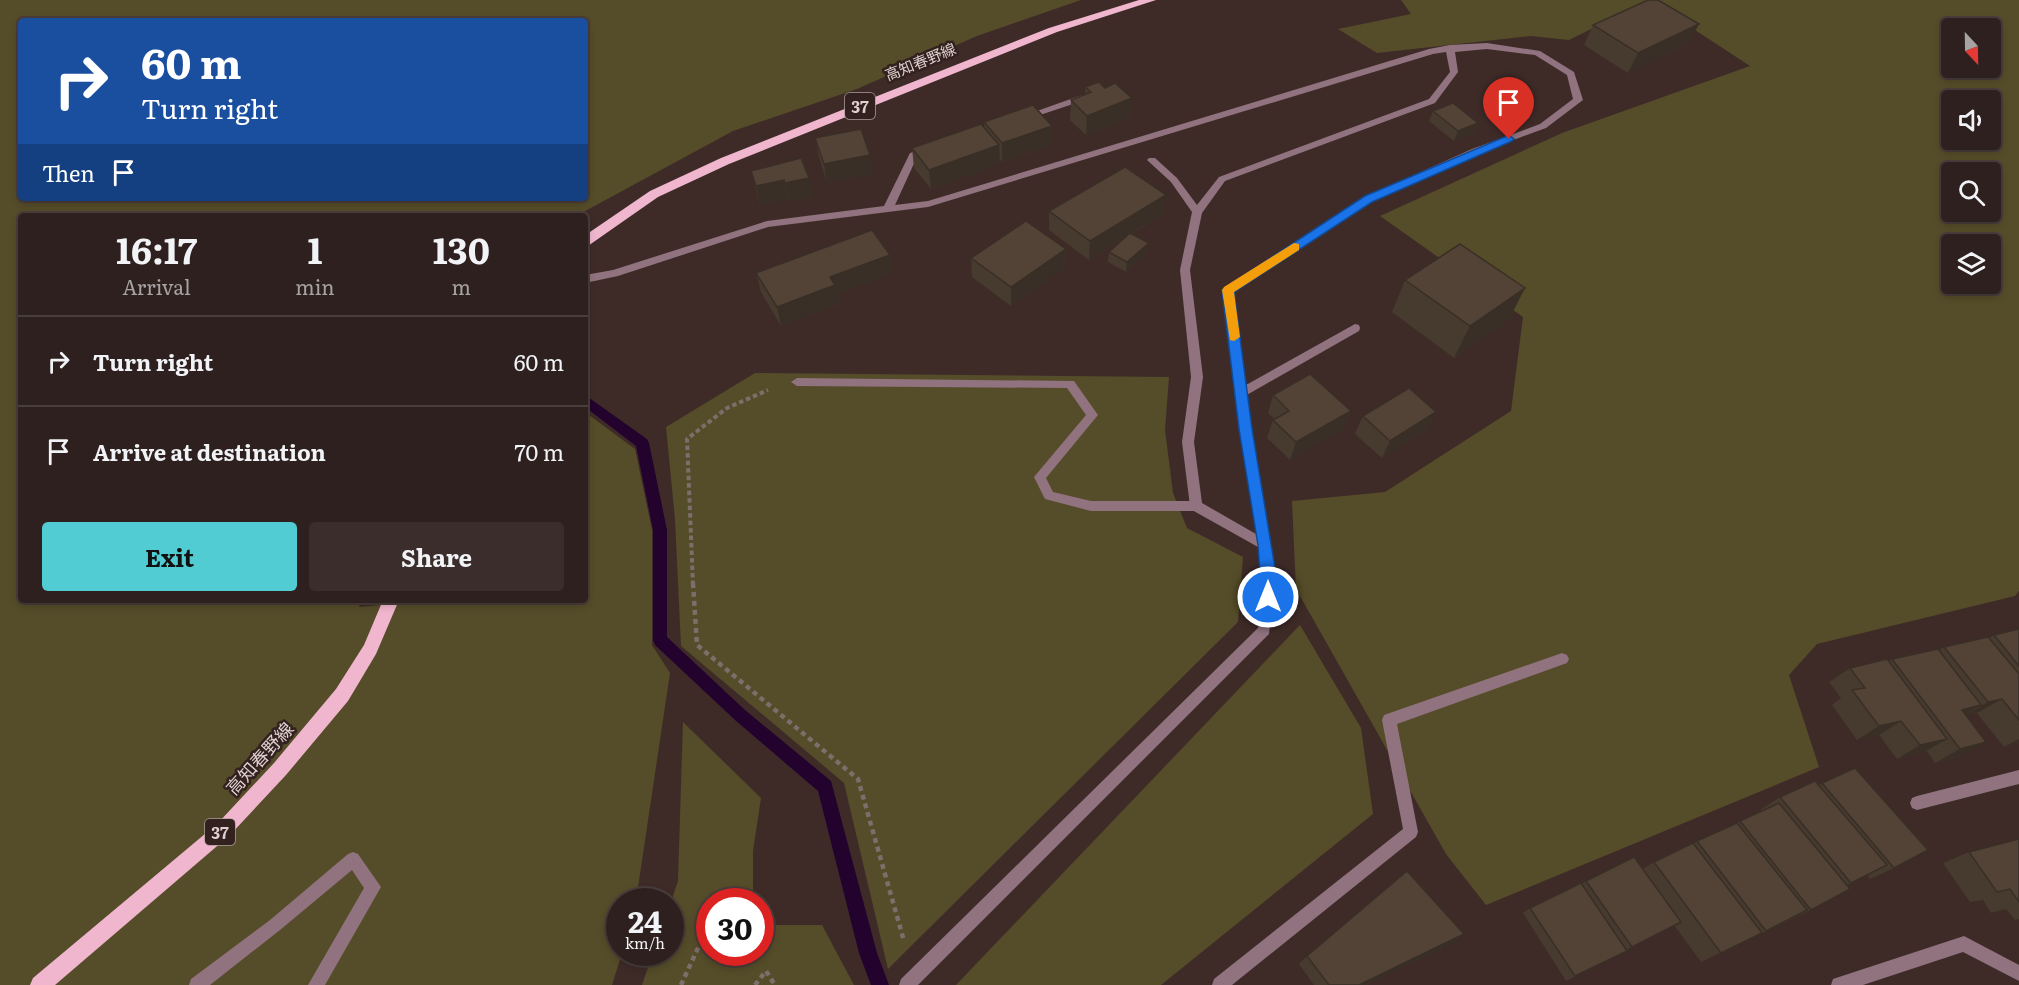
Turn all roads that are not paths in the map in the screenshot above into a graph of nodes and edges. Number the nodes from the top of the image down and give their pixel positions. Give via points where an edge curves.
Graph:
1 (1151, 0) edge
2 (1450, 48) junction
3 (1082, 98) edge
4 (1014, 121) edge
5 (936, 147) edge
6 (1152, 160) dead end
7 (888, 209) junction
8 (1197, 212) junction
9 (588, 240) edge
10 (588, 278) edge
11 (1355, 328) dead end
12 (797, 382) road end
13 (1241, 393) junction
14 (1196, 506) junction
15 (1265, 545) junction
16 (390, 603) edge
17 (1562, 659) dead end
18 (2019, 777) edge
19 (1917, 803) dead end
20 (2019, 973) edge
21 (40, 985) edge
22 (197, 985) edge
23 (316, 985) edge
24 (907, 985) edge
25 (1220, 985) edge
26 (1839, 985) edge

1 - 9 main road, 高知春野線 / 37 via 1053,30 725,161 654,194
2 - 7 street via 928,204
2 - 8 street via 1454,72 1432,101 1222,179
2 - 13 street via 1487,46 1537,53 1571,74 1578,100 1543,126 1368,199 1228,290
3 - 4 street
5 - 7 street via 913,155
6 - 8 street via 1174,180
7 - 10 street via 767,224
8 - 14 street via 1185,270 1197,377 1188,442
11 - 13 street
12 - 14 street via 1070,384 1092,415 1040,477 1049,496 1091,506
13 - 15 street
14 - 15 street
15 - 24 street via 1269,580 1264,630
16 - 21 main road, 高知春野線 / 37 via 370,649 342,695 280,769 224,829
17 - 25 street via 1389,720 1411,832
18 - 19 street
20 - 26 street via 1964,944
22 - 23 street via 353,859 373,887

